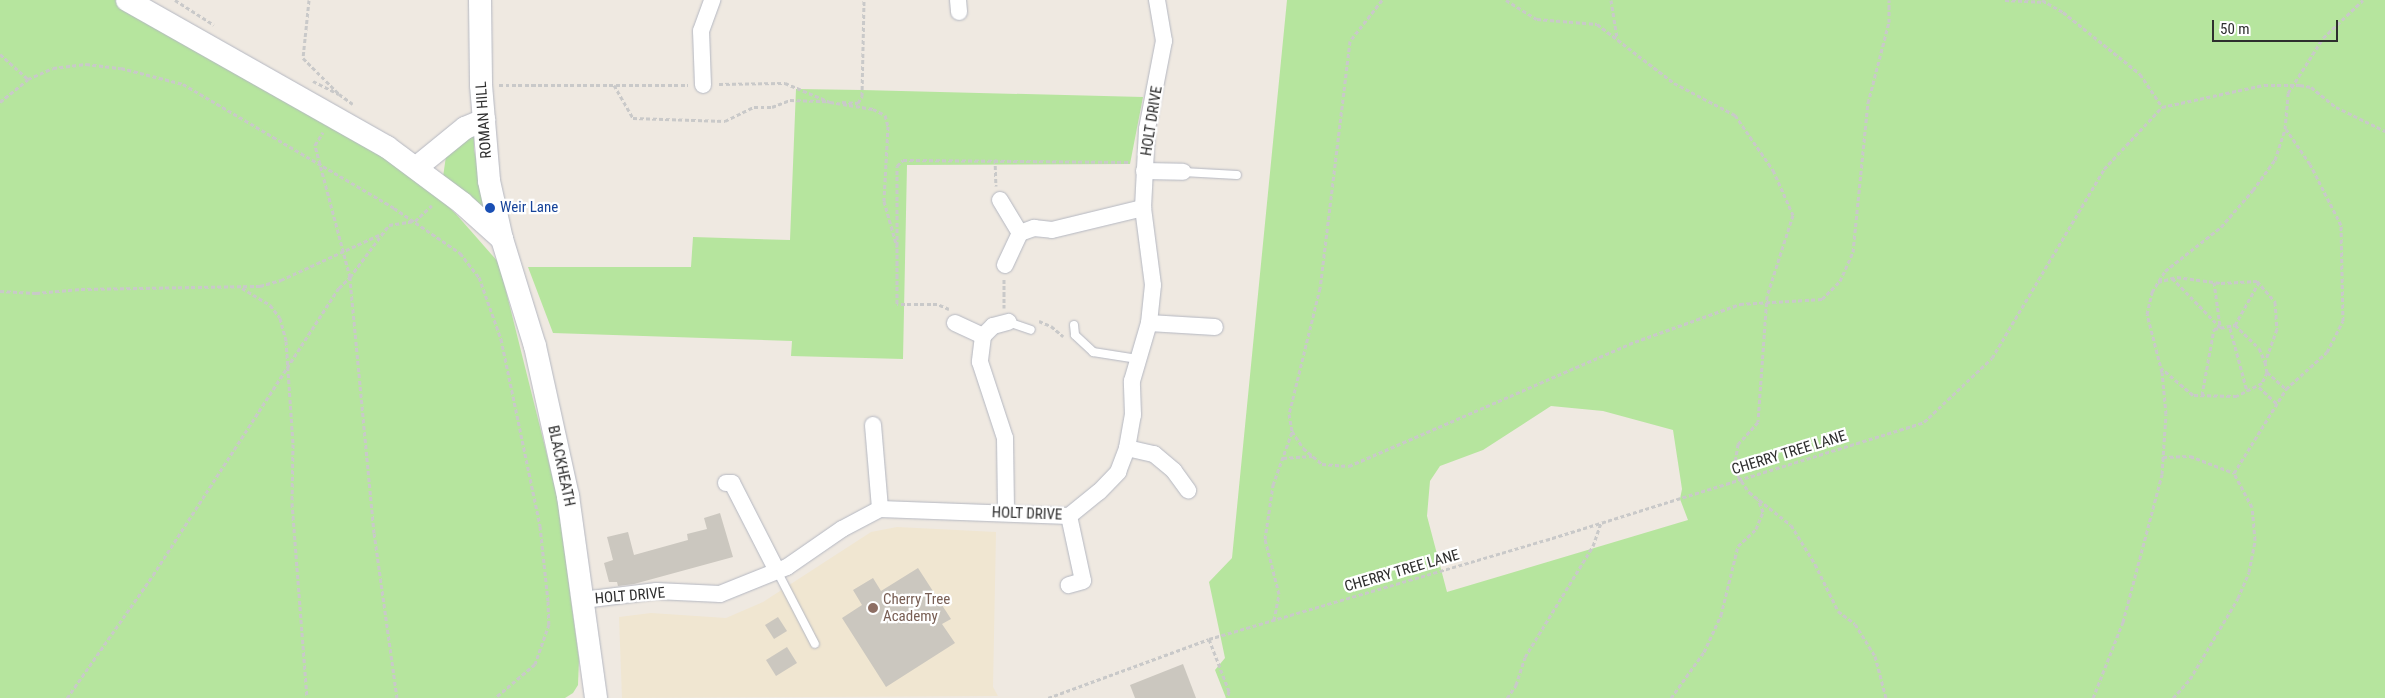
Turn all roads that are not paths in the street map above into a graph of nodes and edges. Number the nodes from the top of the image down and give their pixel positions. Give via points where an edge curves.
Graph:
1 (127, 0) edge
2 (480, 0) edge
3 (712, 0) edge
4 (1157, 0) edge
5 (703, 85) road end
6 (484, 120) junction
7 (417, 167) junction
8 (1145, 167) junction
9 (1183, 172) joint
10 (1237, 175) dead end
11 (1000, 200) road end
12 (1143, 208) junction
13 (1020, 233) junction
14 (502, 239) junction
15 (1005, 265) road end
16 (1008, 322) joint
17 (955, 323) road end
18 (1150, 323) junction
19 (1074, 325) dead end
20 (1215, 327) dead end
21 (1031, 330) dead end
22 (982, 336) junction
23 (1137, 359) junction
24 (873, 425) dead end
25 (1127, 448) junction
26 (735, 483) dead end
27 (1188, 490) dead end
28 (880, 509) junction
29 (1006, 512) junction
30 (1069, 516) junction
31 (777, 571) junction
32 (1069, 585) dead end
33 (583, 600) junction
34 (815, 644) dead end
35 (596, 698) edge

1 - 7 main road
2 - 6 main road, ROMAN HILL
3 - 5 street via 701,31
4 - 8 street, HOLT DRIVE via 1164,41 1147,128
6 - 7 main road via 465,128
6 - 14 main road, ROMAN HILL via 489,181
7 - 14 main road
8 - 9 street
8 - 12 street, HOLT DRIVE
9 - 10 lane
11 - 13 street
12 - 13 street via 1052,230 1034,228
12 - 18 street, HOLT DRIVE via 1153,285
13 - 15 street
14 - 33 main road, BLACKHEATH via 535,346 568,496
16 - 21 lane
16 - 22 street via 993,326
17 - 22 street
18 - 20 street
18 - 23 street, HOLT DRIVE
19 - 23 lane via 1075,336 1093,352
22 - 29 street via 980,362 1005,438
23 - 25 street, HOLT DRIVE
24 - 28 street via 878,449
25 - 27 street via 1154,454
25 - 30 street, HOLT DRIVE via 1118,472
26 - 31 street
28 - 29 street, HOLT DRIVE
28 - 31 street, HOLT DRIVE
29 - 30 street, HOLT DRIVE
30 - 32 street via 1083,581
31 - 33 street, HOLT DRIVE via 720,594 656,591
31 - 34 lane
33 - 35 main road, BLACKHEATH

